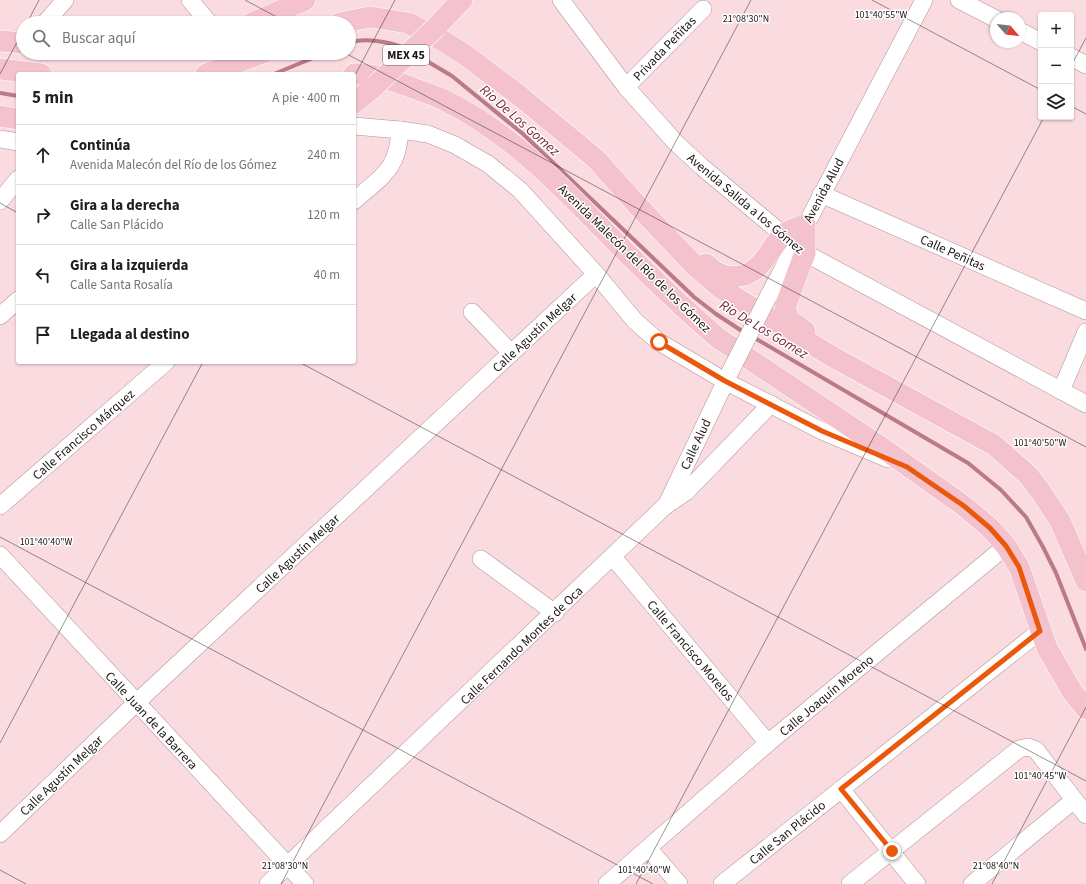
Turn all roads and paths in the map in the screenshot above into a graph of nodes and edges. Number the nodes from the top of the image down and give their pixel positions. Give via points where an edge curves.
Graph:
1 (65, 0) edge
2 (190, 0) edge
3 (305, 0) edge
4 (462, 0) edge
5 (561, 0) edge
6 (924, 0) edge
7 (959, 0) edge
8 (703, 9) dead end
9 (51, 16) edge
10 (203, 16) edge
11 (268, 16) edge
12 (990, 16) edge
13 (356, 20) edge
14 (0, 32) edge
15 (16, 34) edge
16 (1026, 34) edge
17 (1038, 40) edge
18 (0, 41) edge
19 (16, 43) edge
20 (1074, 59) edge
21 (244, 60) edge
22 (1086, 65) edge
23 (0, 69) edge
24 (25, 72) edge
25 (211, 72) edge
26 (356, 74) edge
27 (626, 87) junction
28 (368, 88) edge
29 (356, 101) edge
30 (0, 116) edge
31 (16, 119) edge
32 (356, 126) edge
33 (400, 130) junction
34 (0, 139) edge
35 (16, 142) edge
36 (596, 159) junction
37 (16, 182) edge
38 (820, 194) junction
39 (356, 198) edge
40 (0, 202) edge
41 (805, 225) joint
42 (794, 244) junction
43 (596, 274) junction
44 (16, 302) edge
45 (1086, 311) edge
46 (472, 312) dead end
47 (0, 316) edge
48 (1086, 332) edge
49 (511, 353) junction
50 (164, 364) edge
51 (727, 378) junction
52 (1061, 391) junction
53 (772, 404) junction
54 (1086, 404) edge
55 (932, 410) junction
56 (907, 467) junction
57 (0, 506) edge
58 (665, 506) junction
59 (1006, 546) junction
60 (0, 555) edge
61 (613, 558) junction
62 (481, 559) dead end
63 (1086, 581) edge
64 (555, 613) junction
65 (1040, 631) junction
66 (136, 703) junction
67 (1086, 709) edge
68 (768, 743) junction
69 (841, 789) junction
70 (1074, 800) junction
71 (1086, 815) edge
72 (0, 834) edge
73 (649, 849) junction
74 (892, 851) junction
75 (287, 864) junction
76 (268, 884) edge
77 (305, 884) edge
78 (607, 884) edge
79 (679, 884) edge
80 (722, 884) edge
81 (850, 884) edge
82 (917, 884) edge
83 (972, 884) edge

1 - 9 street
2 - 10 street
3 - 11 main road
4 - 28 main road, MEX 45, bridge
5 - 27 street, Avenida Salida a los Gómez
6 - 38 street, Avenida Alud
7 - 12 street
8 - 27 street, Privada Peñitas
13 - 36 main road via 383,17 408,23 438,38 464,54 521,97
14 - 15 street
16 - 17 street
18 - 19 main road
20 - 22 street
21 - 25 main road
23 - 24 main road
26 - 56 main road, Avenida Malecón del Río de los Gómez via 382,78 444,100 498,134 562,186 694,318 718,338
27 - 42 street, Avenida Salida a los Gómez via 681,148
28 - 29 main road, MEX 45
30 - 31 main road
32 - 33 street, Avenida Malecón del Río de los Gómez
33 - 39 street via 394,162
33 - 43 street, Avenida Malecón del Río de los Gómez via 428,134 455,145 505,176
34 - 35 street
36 - 42 main road via 639,192 708,266 721,275 747,275
36 - 55 main road via 694,265 722,289 833,357
37 - 40 street
38 - 41 street, Avenida Alud
38 - 45 street, Calle Peñitas
41 - 42 main road
42 - 51 street, bridge
42 - 52 street, Avenida Salida a los Gómez
42 - 55 main road via 800,271 785,307 789,320 908,386
43 - 49 street, Calle Agustín Melgar
43 - 51 street, Avenida Malecón del Río de los Gómez via 635,321 651,335 678,354
44 - 47 street
46 - 49 street
48 - 52 street
49 - 66 street, Calle Agustín Melgar
50 - 57 street, Calle Francisco Márquez
51 - 53 street, Avenida Malecón del Río de los Gómez
51 - 58 street, Calle Alud
52 - 54 street, Avenida Salida a los Gómez
53 - 56 street, Avenida Malecón del Río de los Gómez via 822,431
53 - 58 street, Calle Fernando Montes de Oca via 686,492
55 - 63 main road via 994,445 1028,475 1060,521
56 - 59 main road, Avenida Malecón del Río de los Gómez via 964,506
58 - 61 street, Calle Fernando Montes de Oca
59 - 65 main road, Avenida Malecón del Río de los Gómez via 1019,567
59 - 68 street, Calle Joaquín Moreno
60 - 66 street, Calle Juan de la Barrera
61 - 64 street, Calle Fernando Montes de Oca
61 - 68 street, Calle Francisco Morelos
62 - 64 street
64 - 75 street, Calle Fernando Montes de Oca
65 - 67 main road, Avenida Malecón del Río de los Gómez via 1058,670
65 - 69 street, Calle San Plácido
66 - 72 street, Calle Agustín Melgar
66 - 75 street, Calle Juan de la Barrera
68 - 73 street, Calle Joaquín Moreno
69 - 74 street
69 - 80 street, Calle San Plácido
70 - 71 street
70 - 74 street via 1036,750 1028,747 1019,749
70 - 83 street
73 - 78 street, Calle Joaquín Moreno
73 - 79 street
74 - 81 street
74 - 82 street
75 - 76 street, Calle Fernando Montes de Oca
75 - 77 street, Calle Juan de la Barrera

